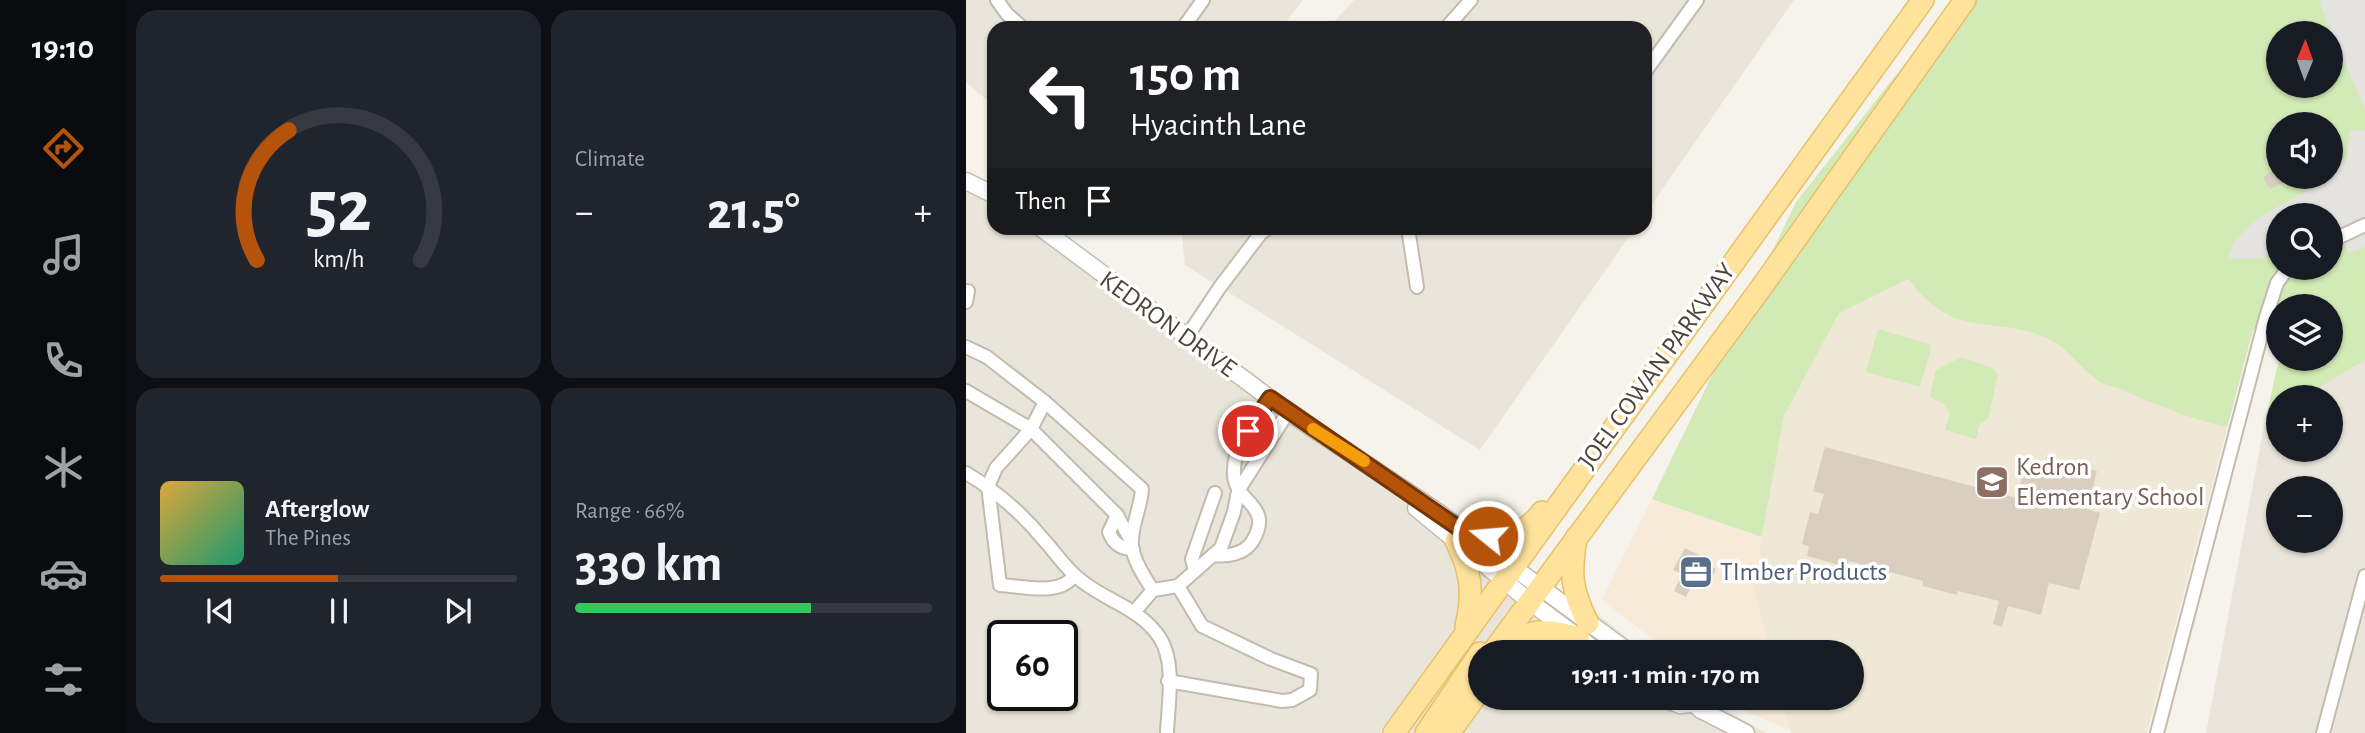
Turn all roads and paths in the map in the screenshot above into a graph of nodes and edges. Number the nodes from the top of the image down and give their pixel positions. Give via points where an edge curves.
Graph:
1 (997, 0) edge
2 (1203, 0) edge
3 (1471, 0) edge
4 (1697, 0) edge
5 (1923, 0) edge
6 (1965, 0) edge
7 (1015, 21) edge
8 (1188, 21) edge
9 (1452, 21) edge
10 (1652, 62) edge
11 (966, 181) edge
12 (987, 192) edge
13 (2365, 225) edge
14 (1050, 235) edge
15 (1259, 235) edge
16 (1409, 235) edge
17 (2343, 235) edge
18 (2279, 280) edge
19 (1417, 288) dead end
20 (1186, 338) junction
21 (966, 347) edge
22 (966, 391) edge
23 (1270, 398) junction
24 (1045, 402) junction
25 (1631, 402) junction
26 (1288, 412) junction
27 (1617, 421) junction
28 (1031, 429) junction
29 (966, 473) edge
30 (988, 486) junction
31 (1238, 491) junction
32 (1215, 493) dead end
33 (1576, 536) junction
34 (1461, 537) junction
35 (1132, 545) junction
36 (1213, 555) junction
37 (1195, 571) junction
38 (1074, 575) junction
39 (2365, 576) edge
40 (1521, 584) junction
41 (1178, 586) junction
42 (1153, 590) junction
43 (1135, 611) junction
44 (1583, 630) junction
45 (1463, 638) junction
46 (1490, 640) edge
47 (1497, 640) edge
48 (1520, 640) edge
49 (1590, 640) edge
50 (1603, 640) edge
51 (1468, 672) edge
52 (1168, 681) junction
53 (1468, 686) edge
54 (1468, 707) edge
55 (1705, 710) edge
56 (1167, 733) edge
57 (1394, 733) edge
58 (1426, 733) edge
59 (1436, 733) edge
60 (1449, 733) edge
61 (1746, 733) edge
62 (2157, 733) edge
63 (2323, 733) edge

1 - 7 street
2 - 8 street
3 - 9 street
4 - 10 street
5 - 25 main road, JOEL COWAN PARKWAY
6 - 33 main road, JOEL COWAN PARKWAY via 1761,288
11 - 12 street
13 - 17 street
14 - 20 street, KEDRON DRIVE
15 - 20 street
16 - 19 street
18 - 62 street
20 - 23 street, KEDRON DRIVE
21 - 24 street via 987,357
22 - 28 street
23 - 26 street, KEDRON DRIVE
23 - 31 street via 1238,447 1234,477
24 - 28 street
24 - 35 street via 1142,489
25 - 27 main road, JOEL COWAN PARKWAY
25 - 40 main road via 1603,460 1537,551
26 - 31 street
26 - 34 street, KEDRON DRIVE
27 - 34 main road via 1591,444 1532,526 1505,536
27 - 40 main road, JOEL COWAN PARKWAY
28 - 30 street via 996,468
28 - 35 street via 1117,515 1109,531 1112,540 1120,546
29 - 30 street
30 - 38 street via 1017,510
30 - 38 street via 1000,585 1058,588
31 - 36 street via 1221,548
31 - 36 street via 1258,513 1259,530 1247,548 1231,555
32 - 37 street via 1192,559
33 - 40 main road, JOEL COWAN PARKWAY
33 - 44 main road via 1571,581
34 - 40 street, KEDRON DRIVE
34 - 45 main road via 1472,581
35 - 42 street via 1140,571
36 - 37 street
37 - 41 street
38 - 43 street
39 - 63 street
40 - 44 street, KEDRON DRIVE
40 - 45 main road, JOEL COWAN PARKWAY
40 - 46 main road via 1508,615
40 - 47 main road, JOEL COWAN PARKWAY
41 - 42 street
41 - 52 street via 1202,626 1311,674 1310,690 1282,701
42 - 43 street
43 - 52 street via 1160,638 1168,658
44 - 48 main road via 1545,630
44 - 49 street, KEDRON DRIVE
44 - 50 street, KEDRON DRIVE
45 - 57 main road, JOEL COWAN PARKWAY
51 - 58 main road
52 - 56 street
53 - 59 main road
54 - 60 main road
55 - 61 street

